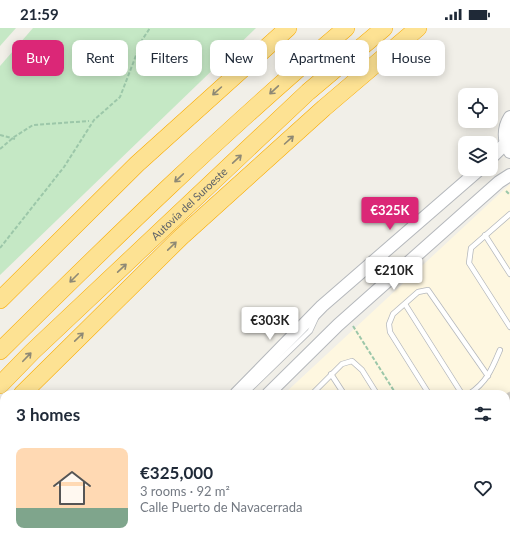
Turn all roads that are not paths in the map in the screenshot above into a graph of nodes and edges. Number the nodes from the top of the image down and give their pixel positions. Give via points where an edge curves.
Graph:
1 (288, 28) edge
2 (346, 28) edge
3 (384, 28) edge
4 (418, 28) edge
5 (510, 117) edge
6 (508, 148) edge
7 (498, 154) edge
8 (510, 175) edge
9 (472, 176) edge
10 (508, 216) edge
11 (510, 223) edge
12 (485, 236) junction
13 (510, 274) edge
14 (0, 300) edge
15 (404, 304) junction
16 (322, 306) junction
17 (510, 327) edge
18 (500, 350) dead end
19 (0, 351) edge
20 (331, 374) junction
21 (488, 376) junction
22 (0, 385) edge
23 (26, 390) edge
24 (240, 390) edge
25 (249, 390) edge
26 (272, 390) edge
27 (316, 390) edge
28 (341, 390) edge
29 (374, 390) edge
30 (427, 390) edge
31 (459, 390) edge
32 (475, 390) edge

1 -> 14 highway via 137,164
2 -> 19 highway via 289,76 127,226
22 -> 3 highway, Autovía del Suroeste via 308,92
23 -> 4 highway via 181,237 324,108
5 - 6 street via 505,132
6 - 7 street
8 - 26 street via 346,318
9 - 16 street
10 - 11 lane
10 - 12 lane
12 - 13 lane
12 - 17 lane via 471,248 469,263
15 - 21 lane via 418,292 428,290
15 - 30 lane via 393,314 389,324 390,332
15 - 31 lane
16 - 24 street
16 - 25 lane via 310,331
18 - 21 lane
20 - 27 lane
20 - 28 lane
20 - 29 lane via 342,364 352,361 362,370
21 - 32 lane

